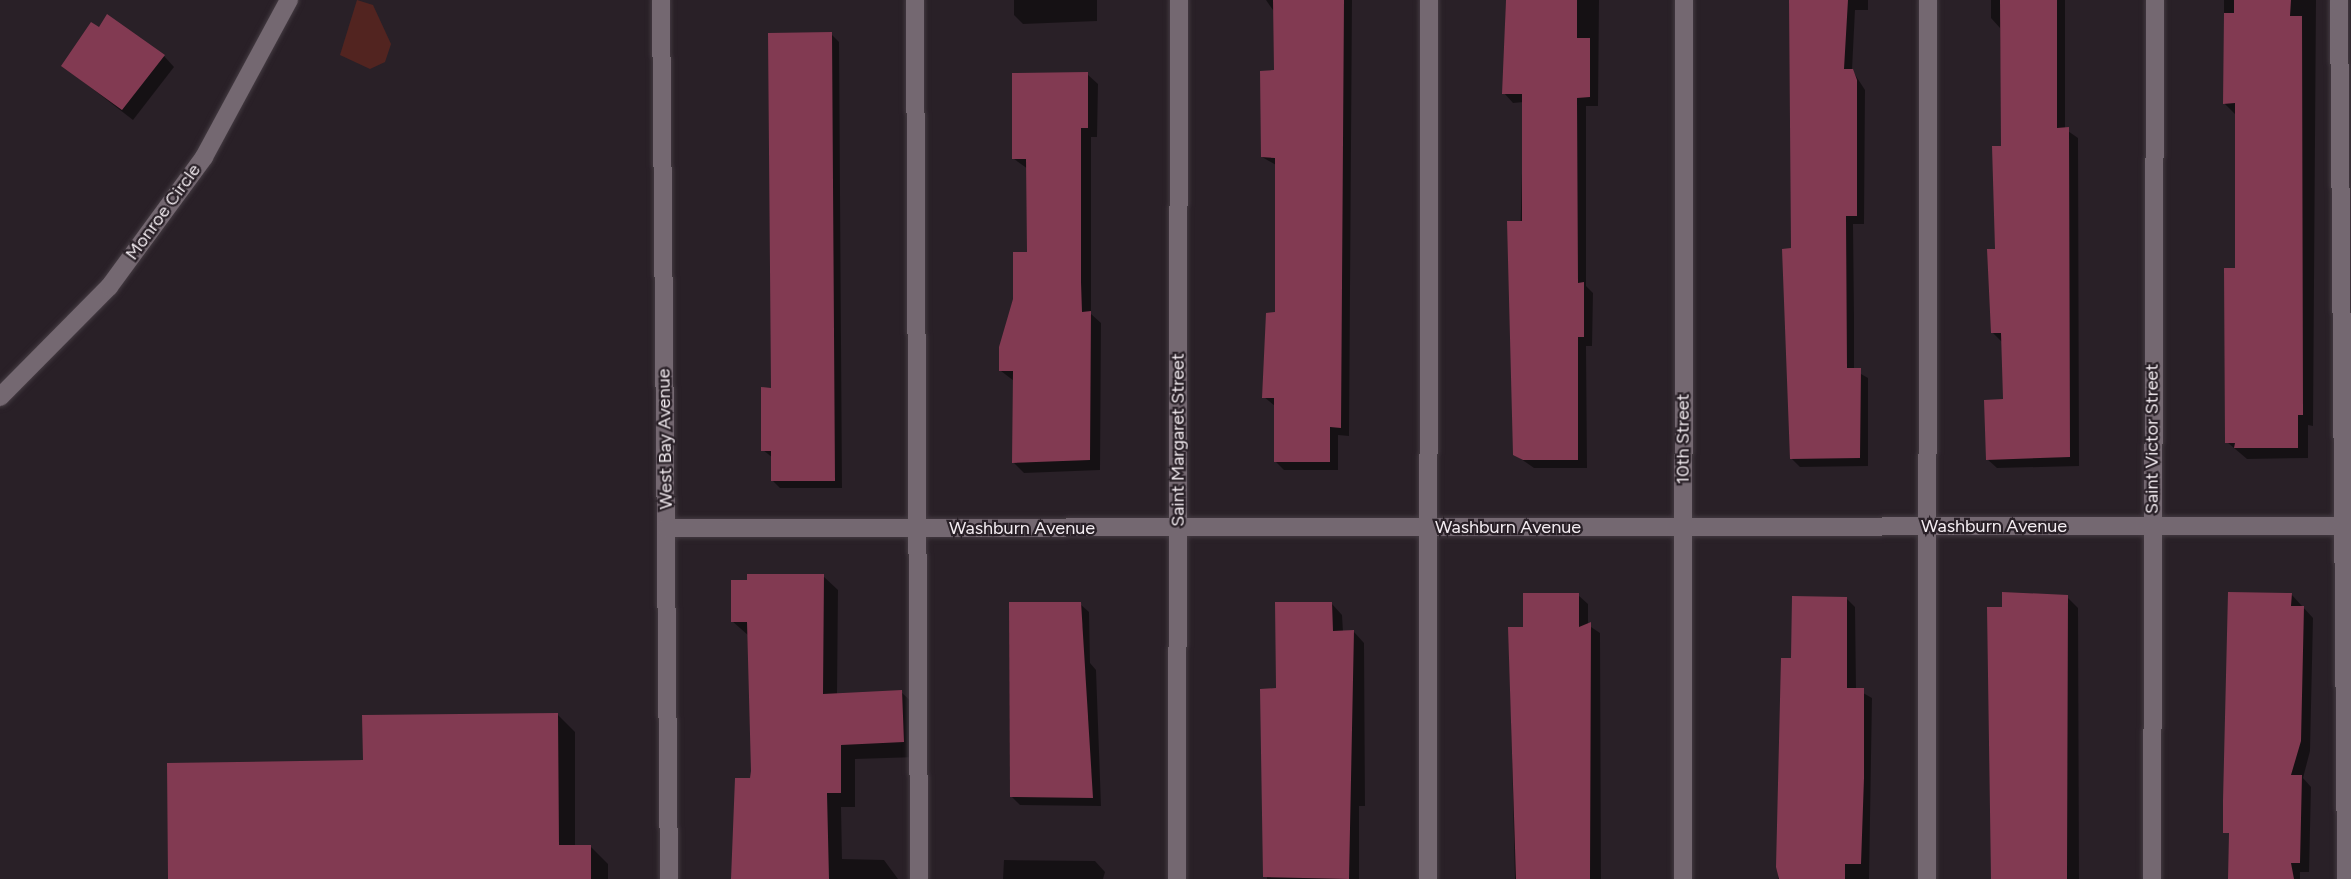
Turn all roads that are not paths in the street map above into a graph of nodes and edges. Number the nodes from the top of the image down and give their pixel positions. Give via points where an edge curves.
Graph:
1 (289, 0) edge
2 (660, 0) edge
3 (915, 0) edge
4 (1179, 0) edge
5 (1429, 0) edge
6 (1684, 0) edge
7 (1928, 0) edge
8 (2155, 0) edge
9 (2339, 0) edge
10 (2345, 158) edge
11 (0, 397) edge
12 (2152, 526) junction
13 (2347, 526) edge
14 (1429, 527) junction
15 (1683, 527) junction
16 (1926, 527) junction
17 (666, 528) junction
18 (1178, 528) junction
19 (917, 529) junction
20 (669, 879) edge
21 (919, 879) edge
22 (1177, 879) edge
23 (1428, 879) edge
24 (1683, 879) edge
25 (1928, 879) edge
26 (2152, 879) edge
27 (2346, 879) edge

1 - 11 street, Monroe Circle via 204,156 110,287
2 - 17 street, West Bay Avenue
3 - 19 street
4 - 18 street, Saint Margaret Street
5 - 14 street
6 - 15 street, 10th Street
7 - 16 street
8 - 12 street, Saint Victor Street
9 - 10 street
10 - 13 street
12 - 13 street, Washburn Avenue
12 - 16 street, Washburn Avenue
12 - 26 street, Saint Victor Street
13 - 27 street
14 - 15 street, Washburn Avenue
14 - 18 street, Washburn Avenue
14 - 23 street
15 - 16 street, Washburn Avenue
15 - 24 street, 10th Street
16 - 25 street
17 - 19 street, Washburn Avenue
17 - 20 street, West Bay Avenue
18 - 19 street, Washburn Avenue
18 - 22 street, Saint Margaret Street
19 - 21 street

